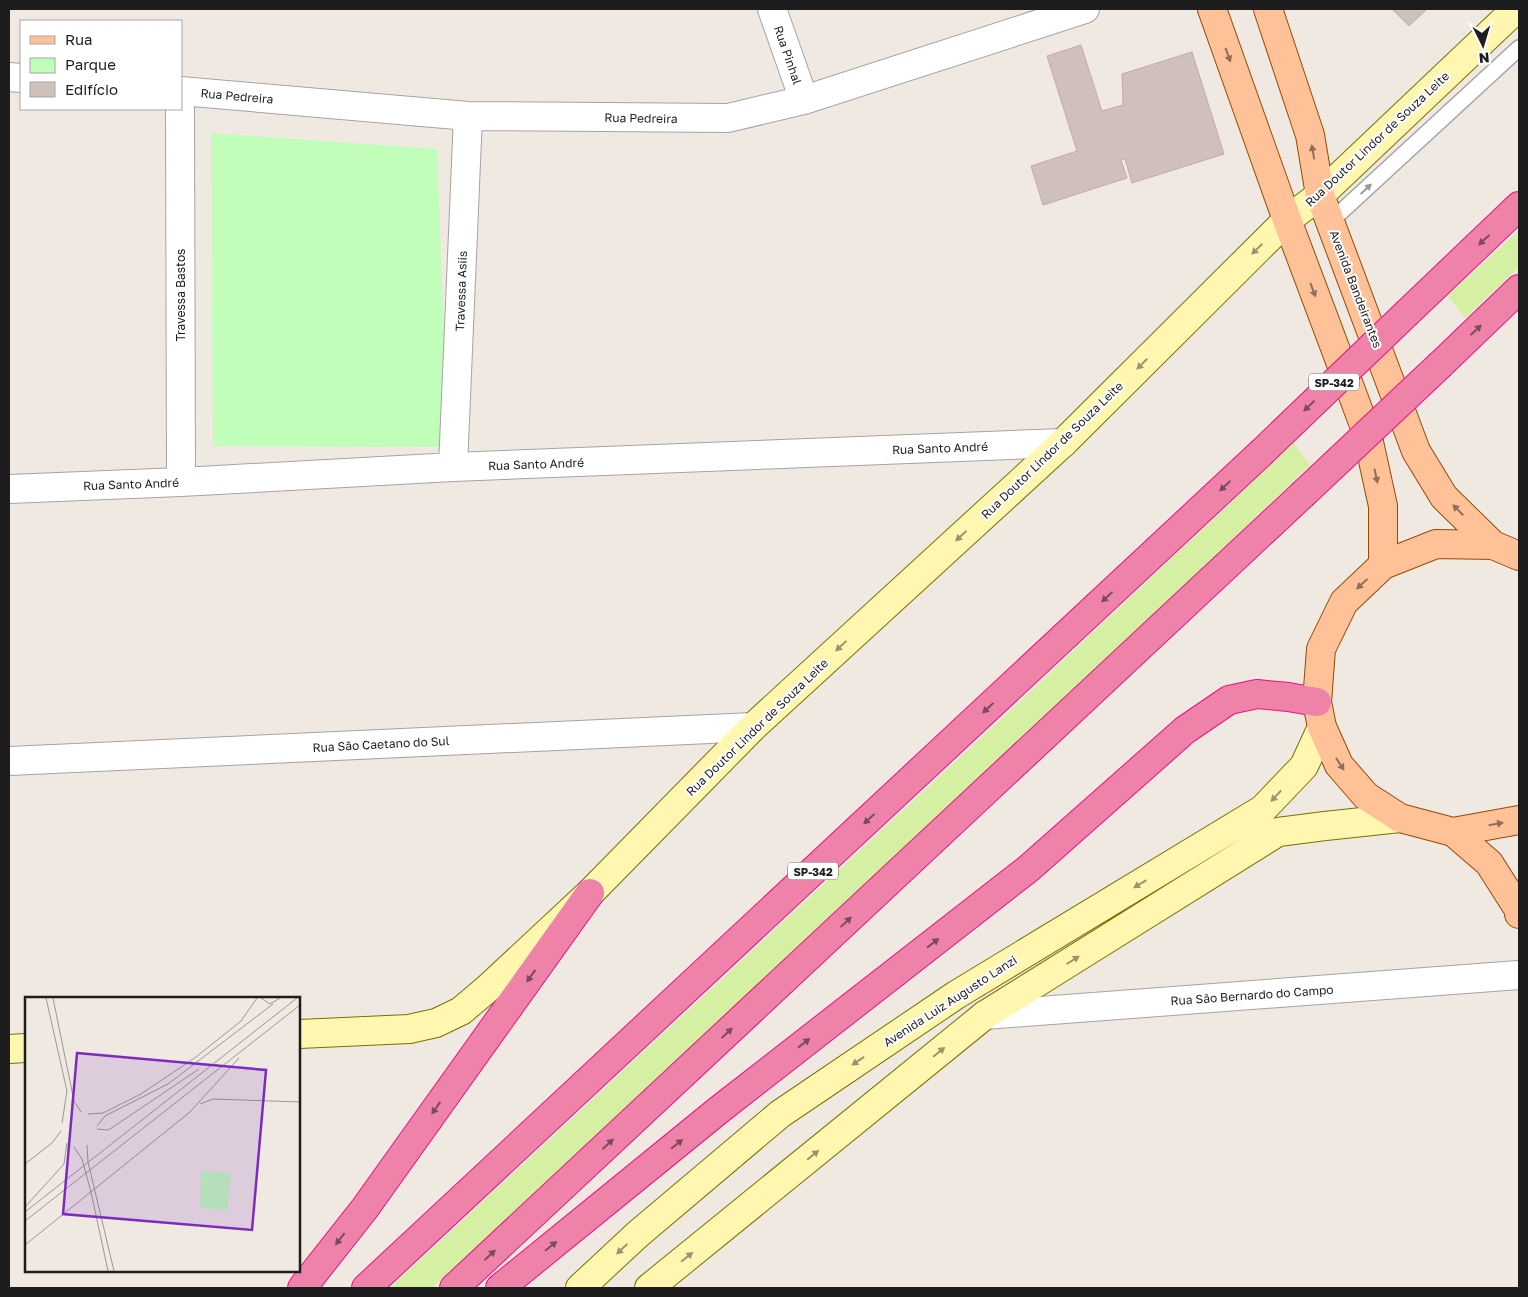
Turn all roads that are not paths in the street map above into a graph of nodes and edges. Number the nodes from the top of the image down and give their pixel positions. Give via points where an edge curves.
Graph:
1 (772, 9) edge
2 (1085, 9) edge
3 (1212, 9) edge
4 (1268, 9) edge
5 (1516, 9) edge
6 (1519, 48) edge
7 (182, 92) edge
8 (804, 100) junction
9 (180, 110) edge
10 (468, 116) junction
11 (1320, 195) junction
12 (1519, 206) edge
13 (1287, 220) junction
14 (1330, 222) junction
15 (1519, 289) edge
16 (1063, 443) junction
17 (453, 467) junction
18 (181, 482) junction
19 (9, 489) edge
20 (1492, 545) junction
21 (1519, 556) edge
22 (1383, 565) junction
23 (1319, 715) junction
24 (753, 727) junction
25 (9, 761) edge
26 (1400, 818) junction
27 (1519, 820) edge
28 (1454, 832) junction
29 (590, 893) junction
30 (1519, 914) edge
31 (1519, 975) edge
32 (985, 1015) junction
33 (300, 1034) edge
34 (9, 1048) edge
35 (25, 1048) edge
36 (302, 1288) edge
37 (366, 1288) edge
38 (454, 1288) edge
39 (500, 1288) edge
40 (580, 1288) edge
41 (649, 1288) edge

1 - 8 street, Rua Pinhal
2 - 8 street, Rua Pedreira
3 -> 13 main road
11 -> 4 main road, Avenida Bandeirantes via 1310,135
5 - 11 street, Rua Doutor Lindor de Souza Leite
14 -> 6 lane
7 - 10 street, Rua Pedreira
8 - 10 street, Rua Pedreira via 728,118
9 - 18 street, Travessa Bastos
10 - 17 street, Travessa Asiis
11 - 13 street, Rua Doutor Lindor de Souza Leite
11 - 14 main road, Avenida Bandeirantes
12 -> 37 highway, SP-342, bridge via 1261,453
13 -> 16 street, Rua Doutor Lindor de Souza Leite
13 -> 22 main road via 1367,433 1383,506
20 -> 14 main road, Avenida Bandeirantes via 1444,497 1416,451
38 -> 15 highway, bridge
16 - 17 street, Rua Santo André
16 -> 24 street, Rua Doutor Lindor de Souza Leite
17 - 18 street, Rua Santo André
18 - 19 street, Rua Santo André
20 - 21 main road, Avenida Bandeirantes
20 - 22 main road, Avenida Bandeirantes via 1436,544
22 -> 23 main road, Avenida Bandeirantes via 1344,602 1321,649
23 -> 26 main road, Avenida Bandeirantes via 1339,765 1366,796
39 -> 23 highway via 720,1109 1028,869 1185,730 1229,700 1257,694 1288,697
23 -> 40 street, Avenida Luiz Augusto Lanzi via 1304,766 1263,809 956,995 780,1114 638,1234
24 - 25 street, Rua São Caetano do Sul
24 - 29 street, Rua Doutor Lindor de Souza Leite
26 - 28 main road, Avenida Bandeirantes
32 -> 26 street via 1278,832
28 -> 27 main road, Avenida Bandeirantes
28 - 30 main road, Avenida Bandeirantes via 1489,862
29 - 33 street via 461,1011 436,1023 409,1029
29 -> 36 highway via 365,1208
31 - 32 street, Rua São Bernardo do Campo
41 -> 32 street
34 - 35 street

